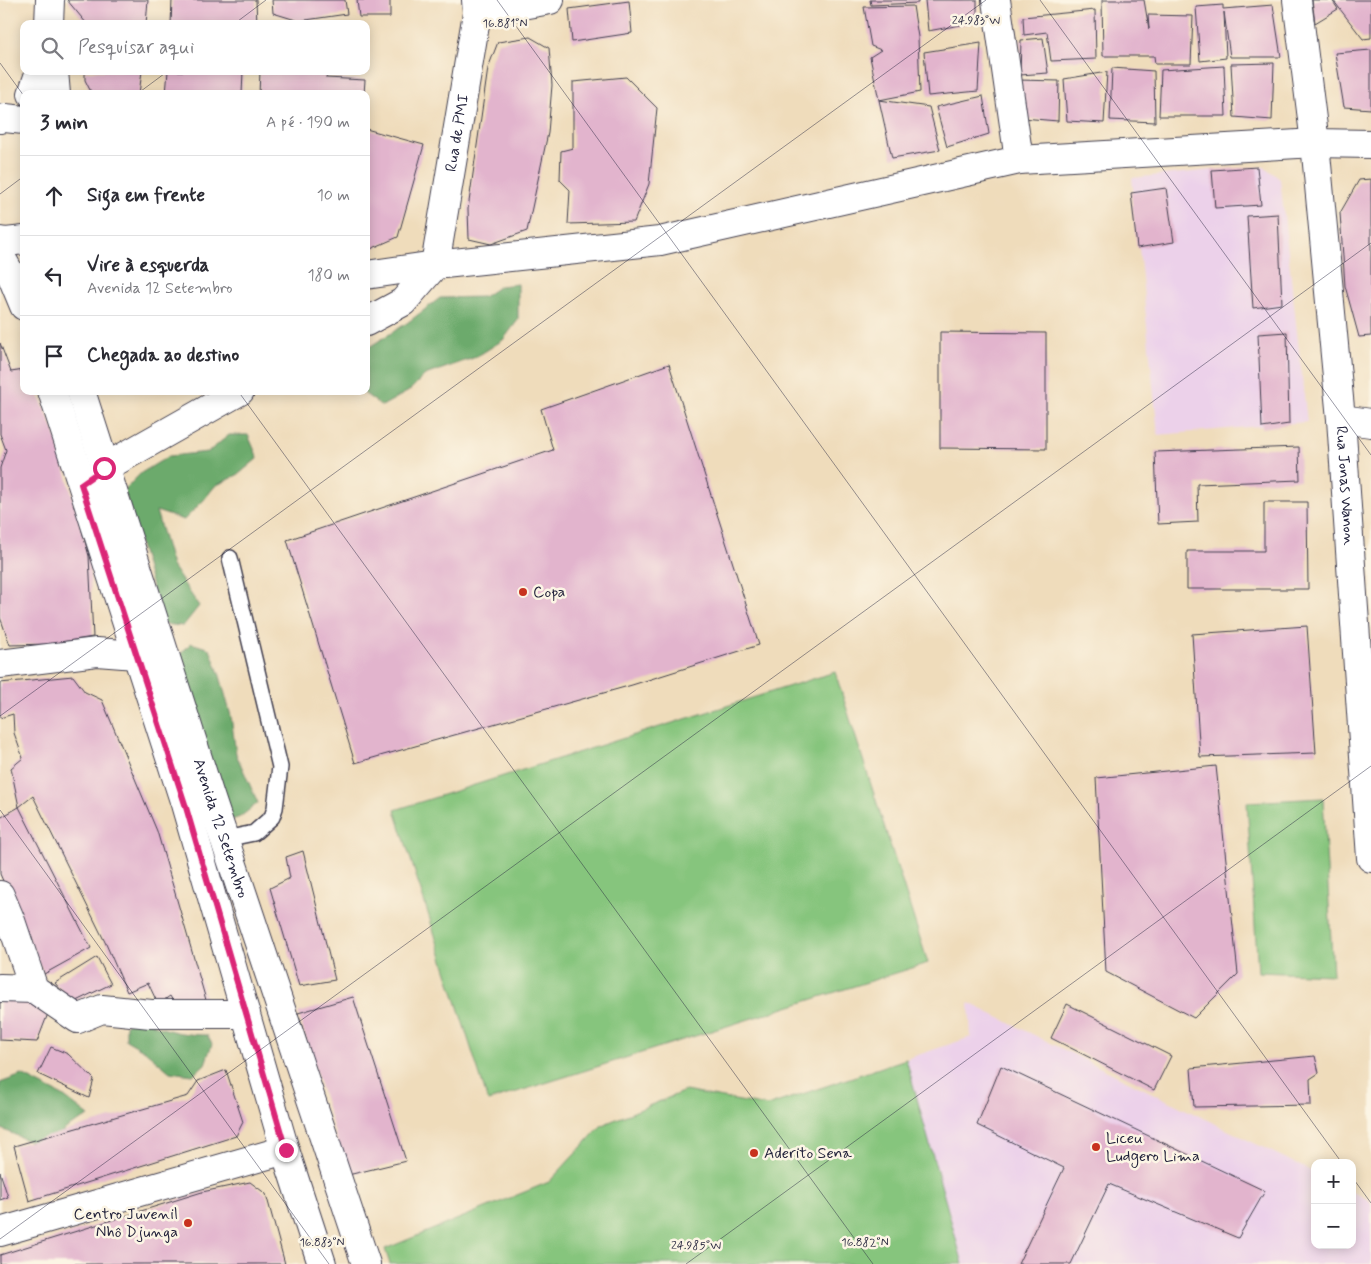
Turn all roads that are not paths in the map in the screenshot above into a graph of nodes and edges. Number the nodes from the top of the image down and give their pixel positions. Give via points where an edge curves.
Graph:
1 (50, 0) edge
2 (550, 0) edge
3 (996, 0) edge
4 (1298, 0) edge
5 (477, 6) edge
6 (49, 20) edge
7 (39, 75) edge
8 (54, 75) edge
9 (33, 90) edge
10 (56, 90) edge
11 (1315, 143) junction
12 (1371, 144) edge
13 (1020, 160) junction
14 (20, 240) edge
15 (0, 241) edge
16 (0, 255) edge
17 (435, 265) junction
18 (370, 274) edge
19 (20, 296) edge
20 (370, 320) edge
21 (53, 395) edge
22 (82, 395) edge
23 (233, 395) edge
24 (1341, 419) junction
25 (1371, 423) edge
26 (104, 468) junction
27 (81, 484) junction
28 (230, 558) dead end
29 (162, 646) junction
30 (136, 655) junction
31 (0, 664) edge
32 (225, 839) junction
33 (1371, 858) edge
34 (0, 895) edge
35 (0, 988) edge
36 (34, 989) junction
37 (246, 1014) junction
38 (286, 1150) junction
39 (0, 1232) edge
40 (322, 1264) edge
41 (366, 1264) edge

1 - 6 street
2 - 5 street
3 - 13 street
4 - 11 street, Rua Jonas Wanon
5 - 17 street, Rua de PMI
7 - 9 street
8 - 10 street
11 - 12 street
11 - 13 street
11 - 24 street, Rua Jonas Wanon
13 - 17 street via 660,241
14 - 15 street
16 - 19 street
17 - 18 street
17 - 20 street via 403,302
21 - 27 street, Avenida 12 Setembro
22 - 26 street, Avenida 12 Setembro
23 - 26 street
24 - 25 street
24 - 33 street, Rua Jonas Wanon
26 - 27 street
26 - 29 street, Avenida 12 Setembro
27 - 30 street, Avenida 12 Setembro
28 - 32 lane via 280,767 272,817 254,833
29 - 30 street
29 - 32 street, Avenida 12 Setembro
30 - 31 street via 97,652
30 - 37 street, Avenida 12 Setembro via 188,811
32 - 41 street, Avenida 12 Setembro
34 - 36 street
35 - 36 street
36 - 37 street via 78,1019 102,1009 151,1014
37 - 38 street, Avenida 12 Setembro
38 - 39 street
38 - 40 street, Avenida 12 Setembro

